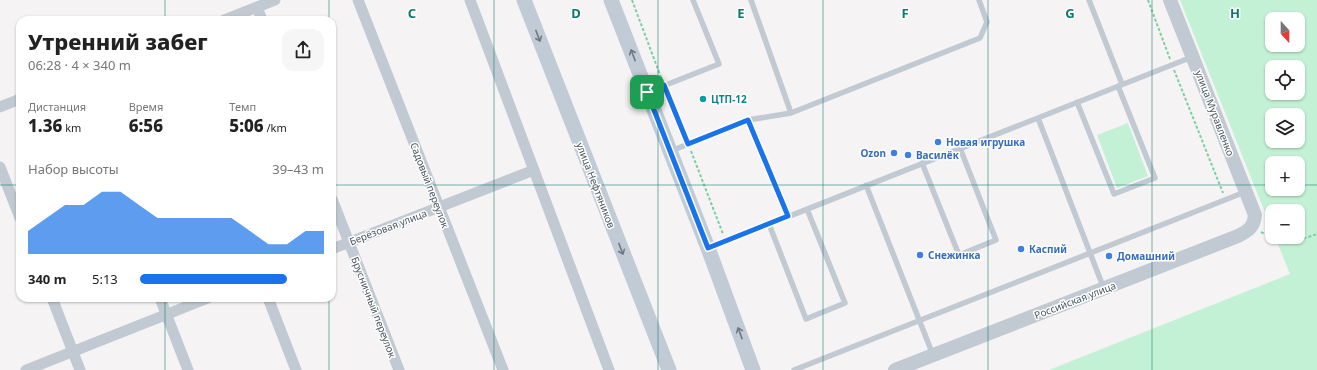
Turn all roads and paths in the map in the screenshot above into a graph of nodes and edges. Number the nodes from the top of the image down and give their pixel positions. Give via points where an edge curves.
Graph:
1 (275, 0) edge
2 (358, 0) edge
3 (470, 0) edge
4 (524, 0) edge
5 (611, 0) edge
6 (632, 0) edge
7 (694, 0) edge
8 (750, 0) edge
9 (979, 0) edge
10 (1089, 0) edge
11 (1148, 0) edge
12 (1170, 0) edge
13 (257, 7) junction
14 (234, 16) edge
15 (260, 16) edge
16 (1192, 56) junction
17 (1172, 64) junction
18 (664, 85) junction
19 (1120, 85) junction
20 (647, 92) junction
21 (16, 101) edge
22 (1077, 102) junction
23 (0, 107) edge
24 (791, 113) junction
25 (1038, 118) junction
26 (748, 120) junction
27 (688, 144) junction
28 (960, 148) junction
29 (670, 152) junction
30 (922, 163) junction
31 (0, 168) edge
32 (534, 170) junction
33 (866, 185) junction
34 (1246, 192) junction
35 (1226, 199) junction
36 (439, 207) junction
37 (16, 208) edge
38 (336, 209) edge
39 (807, 209) junction
40 (788, 216) junction
41 (769, 224) junction
42 (1252, 227) junction
43 (1317, 234) edge
44 (726, 241) junction
45 (349, 242) junction
46 (336, 247) edge
47 (708, 248) junction
48 (1090, 253) junction
49 (1104, 289) junction
50 (54, 302) edge
51 (161, 302) edge
52 (198, 302) edge
53 (270, 302) edge
54 (166, 315) junction
55 (920, 321) junction
56 (73, 352) junction
57 (933, 356) junction
58 (26, 370) edge
59 (80, 370) edge
60 (188, 370) edge
61 (296, 370) edge
62 (399, 370) edge
63 (503, 370) edge
64 (609, 370) edge
65 (669, 370) edge
66 (753, 370) edge
67 (794, 370) edge
68 (895, 370) edge

1 - 13 street
2 - 36 street, Садовый переулок
3 - 32 street
4 -> 65 main road, улица Нефтяников
20 -> 5 main road
6 - 18 path
7 - 18 lane via 718,64
8 - 24 lane
9 - 24 lane via 987,22 980,38
10 - 19 lane
11 - 17 path
12 - 16 street, улица Муравленко
13 - 14 street
13 - 15 street
16 - 17 lane
16 - 34 street, улица Муравленко
17 - 19 lane
17 - 35 path
18 - 20 lane
18 - 27 path
19 - 22 lane
19 - 22 lane via 1155,178 1114,194
20 - 29 main road
21 - 23 street
22 - 25 lane
24 - 26 lane
25 - 28 lane
25 - 48 lane
26 - 27 lane
26 - 40 lane
27 - 29 lane
27 - 44 path
28 - 30 lane
28 - 30 lane via 996,240 959,255
29 - 47 main road
30 - 33 lane
31 - 37 street
32 - 36 street, Берёзовая улица
32 - 64 street
33 - 39 lane
33 - 55 lane
34 - 35 lane
34 - 42 street, улица Муравленко via 1255,215
35 - 48 lane
36 - 45 street, Берёзовая улица
36 - 63 street, Садовый переулок
38 - 45 street, Брусничный переулок
39 - 40 lane
39 - 41 lane via 845,303 806,319
40 - 41 lane
41 - 44 lane
42 - 43 path via 1273,239 1304,239
42 - 49 street, Российская улица via 1238,236
44 - 47 lane
45 - 46 street, Берёзовая улица
45 - 62 street, Брусничный переулок
66 -> 47 main road
48 - 49 lane
48 - 55 lane
49 - 57 street, Российская улица
50 - 56 street
51 - 54 street
52 - 54 street
53 - 61 street
54 - 56 street
54 - 60 street
55 - 57 lane
55 - 67 lane
56 - 58 street
56 - 59 street
57 - 68 street, Российская улица

